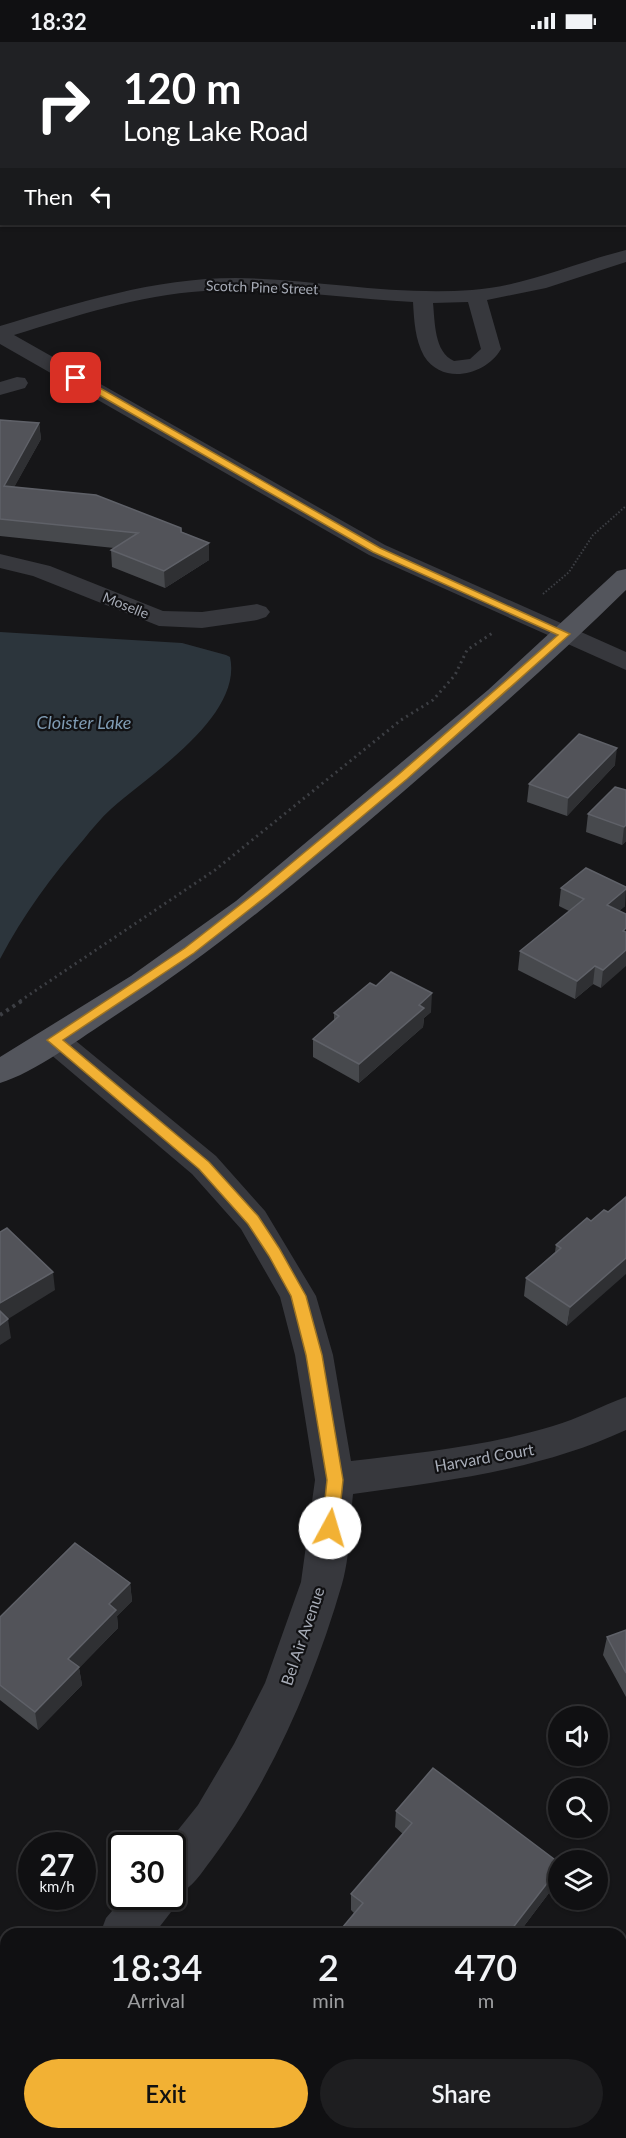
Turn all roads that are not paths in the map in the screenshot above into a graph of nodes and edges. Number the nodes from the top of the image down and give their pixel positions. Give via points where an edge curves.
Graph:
1 (626, 256) edge
2 (476, 296) junction
3 (422, 297) junction
4 (0, 334) edge
5 (0, 561) edge
6 (626, 576) edge
7 (257, 612) dead end
8 (565, 634) junction
9 (626, 662) edge
10 (54, 1040) junction
11 (0, 1072) edge
12 (626, 1413) edge
13 (335, 1480) junction
14 (186, 1856) edge
15 (143, 1910) edge
16 (128, 1928) edge

1 - 2 street, Scotch Pine Street via 535,285
2 - 3 street, Scotch Pine Street
2 - 3 street via 491,350 486,359 464,367 451,367 429,352
3 - 4 street, Scotch Pine Street via 291,285 202,285 116,299
4 - 8 street via 377,550
5 - 7 street, Moselle via 41,571 159,618 202,620
6 - 8 main road
8 - 9 street
8 - 10 main road via 403,777 263,893 190,950
10 - 11 main road
10 - 13 street, Bel Air Avenue via 204,1165 253,1220 298,1296 314,1355
12 - 13 street, Harvard Court via 595,1429 545,1446 487,1460
13 - 14 street, Bel Air Avenue via 322,1582 285,1688 214,1820
15 - 16 street

